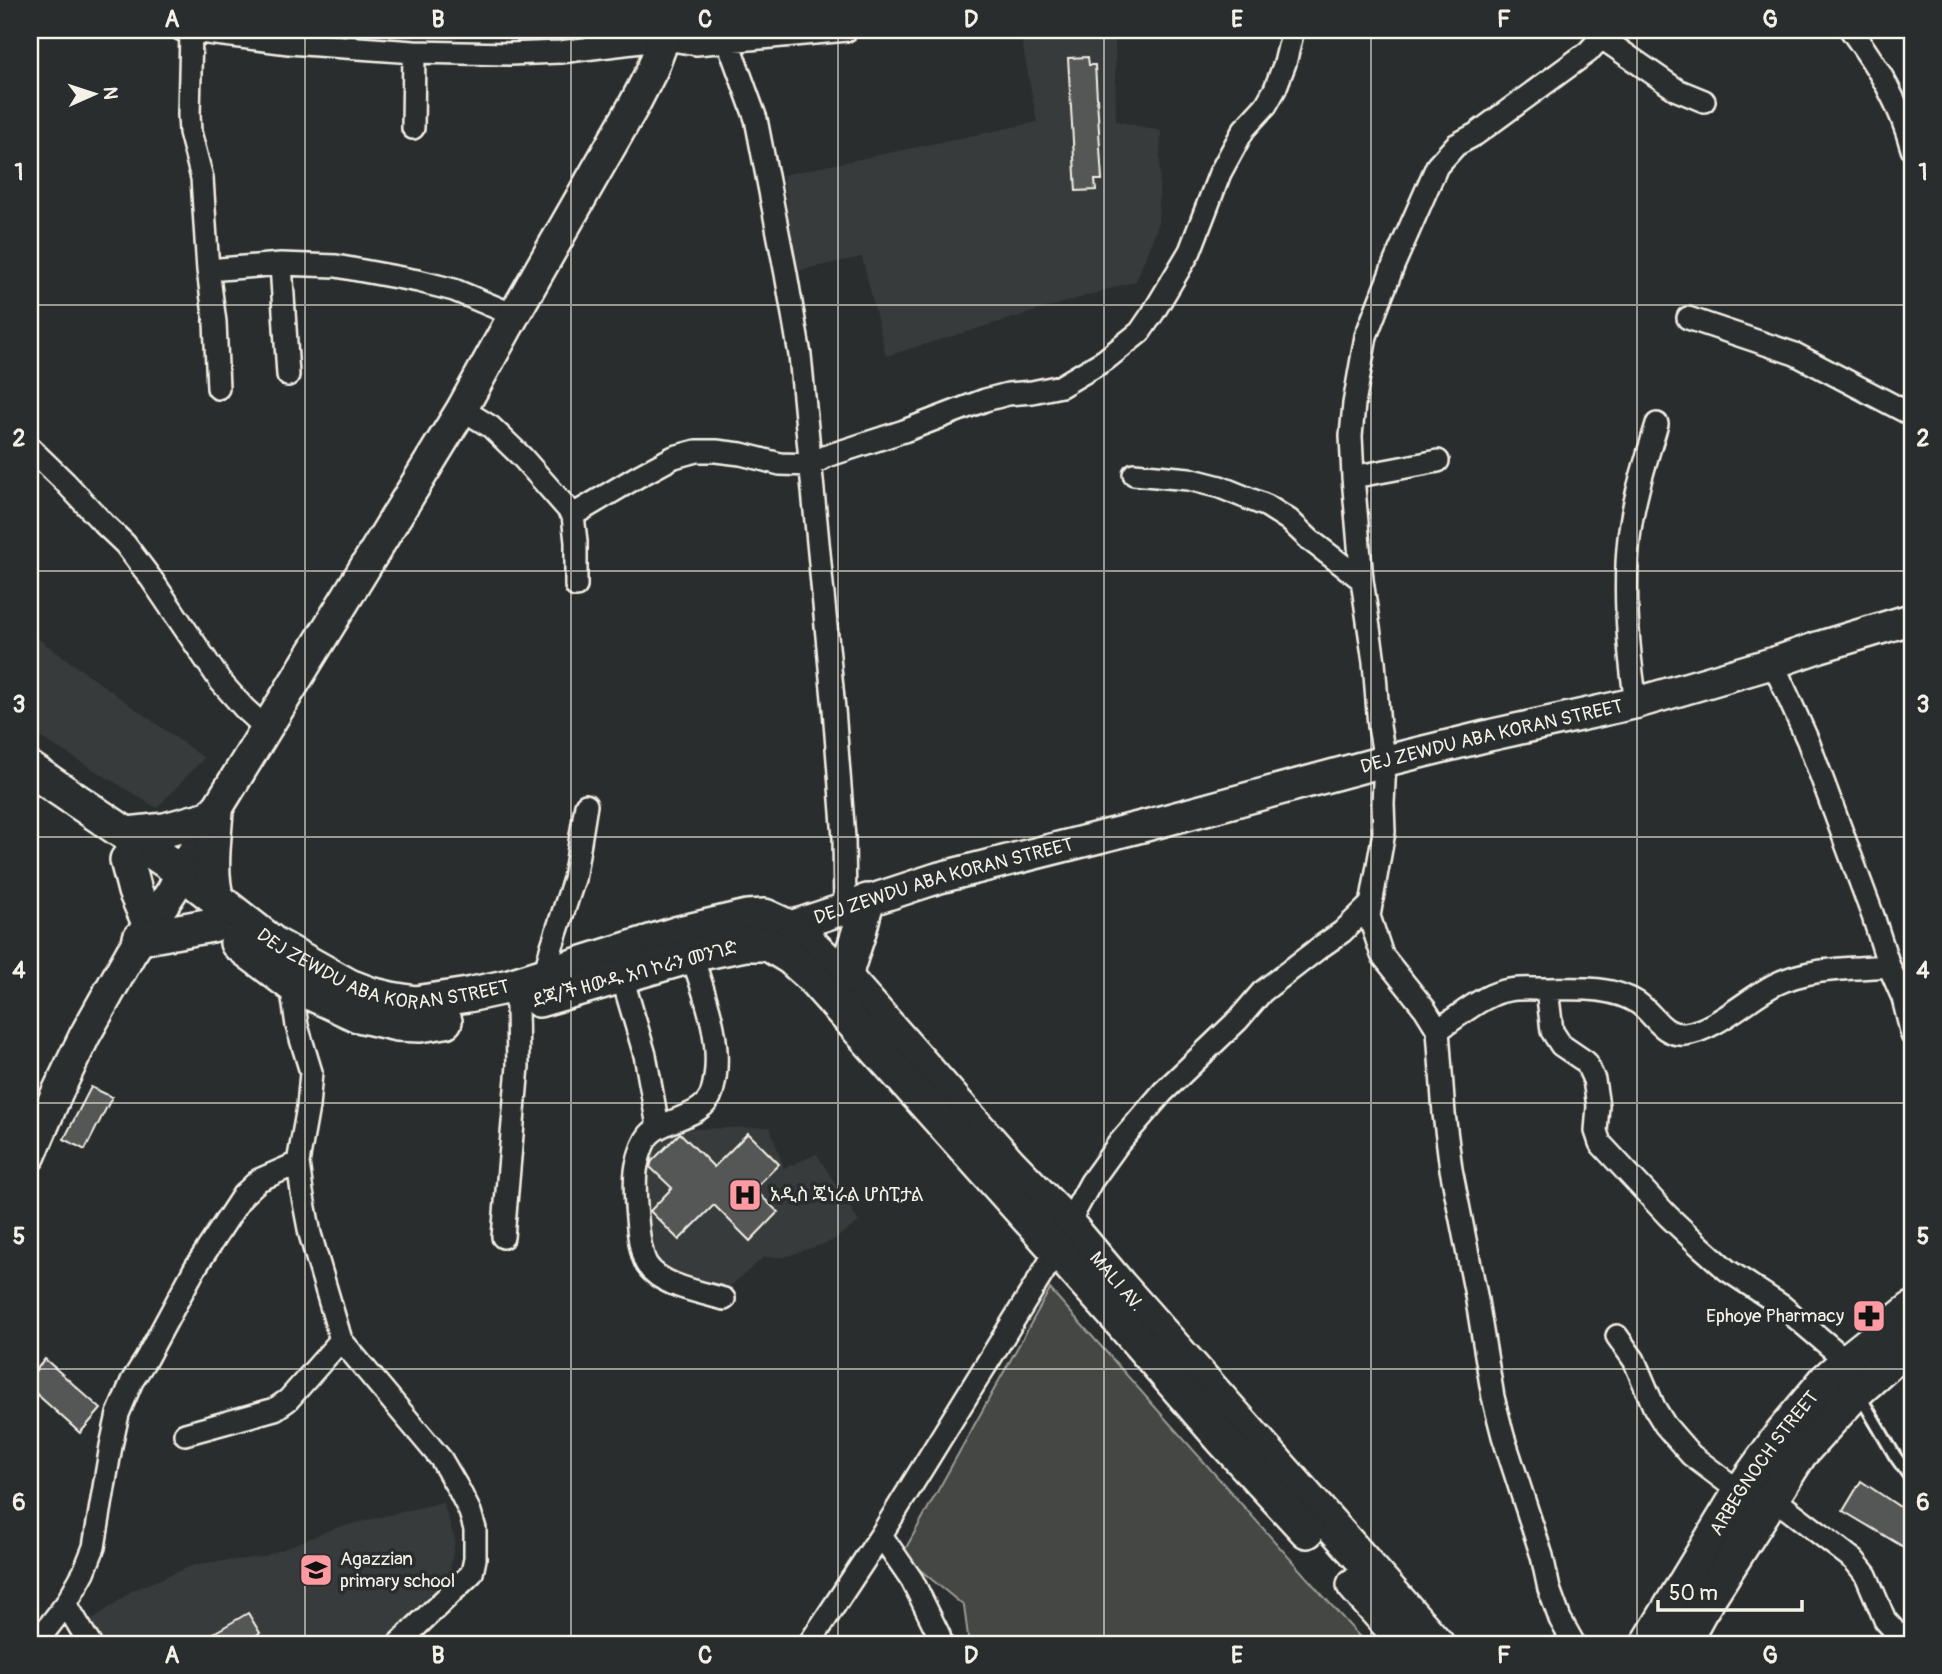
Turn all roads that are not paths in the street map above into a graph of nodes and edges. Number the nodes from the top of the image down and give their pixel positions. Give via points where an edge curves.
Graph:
1 (847, 30) edge
2 (1293, 30) edge
3 (1851, 30) edge
4 (186, 31) edge
5 (780, 33) edge
6 (666, 34) edge
7 (1605, 34) edge
8 (728, 42) junction
9 (414, 52) junction
10 (1704, 101) dead end
11 (413, 128) dead end
12 (1911, 137) edge
13 (281, 264) junction
14 (208, 270) junction
15 (514, 315) junction
16 (1688, 318) dead end
17 (288, 375) dead end
18 (218, 388) dead end
19 (462, 409) junction
20 (1912, 415) edge
21 (1657, 424) dead end
22 (30, 448) edge
23 (1438, 461) dead end
24 (811, 465) junction
25 (1134, 474) dead end
26 (1353, 477) junction
27 (573, 515) junction
28 (1362, 580) junction
29 (576, 586) dead end
30 (1912, 619) edge
31 (1773, 663) junction
32 (1636, 703) junction
33 (267, 729) junction
34 (1385, 761) junction
35 (30, 769) edge
36 (30, 791) edge
37 (586, 805) dead end
38 (214, 814) junction
39 (127, 847) junction
40 (177, 882) junction
41 (856, 904) junction
42 (1370, 910) junction
43 (215, 912) junction
44 (145, 931) junction
45 (779, 936) junction
46 (692, 957) junction
47 (1889, 966) junction
48 (544, 976) junction
49 (622, 977) junction
50 (846, 978) junction
51 (291, 984) junction
52 (1547, 989) junction
53 (514, 996) junction
54 (1907, 998) edge
55 (1438, 1030) junction
56 (1912, 1035) edge
57 (658, 1126) junction
58 (30, 1156) edge
59 (298, 1163) junction
60 (503, 1237) dead end
61 (1062, 1237) junction
62 (723, 1299) dead end
63 (1912, 1308) edge
64 (1617, 1336) dead end
65 (341, 1340) junction
66 (1912, 1342) edge
67 (1852, 1376) junction
68 (185, 1434) dead end
69 (1912, 1480) edge
70 (1740, 1492) junction
71 (1772, 1497) junction
72 (881, 1535) junction
73 (66, 1604) junction
74 (35, 1644) edge
75 (90, 1644) edge
76 (398, 1644) edge
77 (809, 1644) edge
78 (941, 1644) edge
79 (1406, 1644) edge
80 (1437, 1644) edge
81 (1574, 1644) edge
82 (1648, 1644) edge
83 (1682, 1644) edge
84 (1911, 1644) edge

1 - 5 street
2 - 24 street via 1275,89 1220,173 1190,251 1140,332 1061,386 985,400
3 - 12 street via 1887,85
4 - 9 street
4 - 14 street via 190,132 202,178
5 - 8 street
6 - 8 street via 696,44
6 - 9 street via 560,52
6 - 15 main road via 634,105
7 - 10 street via 1677,90
7 - 26 street via 1545,84 1455,145 1437,166 1366,336 1351,436
8 - 24 street via 756,119 800,355
9 - 11 street
13 - 14 street
13 - 15 street via 336,265 418,281 454,290
13 - 17 street
14 - 18 street
15 - 19 main road
16 - 20 street via 1795,354
19 - 27 street via 522,457
19 - 33 main road
21 - 32 street via 1632,515 1627,557
22 - 33 street via 125,544 221,682
23 - 26 street
24 - 27 street via 696,451 661,463
24 - 41 street via 844,838
25 - 28 street via 1220,487 1267,506
26 - 28 street
27 - 29 street
28 - 34 street
30 - 31 main road, DEJ ZEWDU ABA KORAN STREET
31 - 32 main road, DEJ ZEWDU ABA KORAN STREET
31 - 47 street via 1808,741
32 - 34 main road, DEJ ZEWDU ABA KORAN STREET
33 - 38 main road
34 - 41 main road, DEJ ZEWDU ABA KORAN STREET via 937,878
34 - 42 street via 1384,832
35 - 39 main road, DEJ ZEWDU ABA KORAN STREET
36 - 39 main road
37 - 48 street via 574,878
38 - 39 main road
38 - 40 main road
38 - 43 main road
39 - 40 main road, DEJ ZEWDU ABA KORAN STREET
39 - 44 main road
40 - 43 main road, DEJ ZEWDU ABA KORAN STREET
40 - 44 main road
41 - 45 main road, DEJ ZEWDU ABA KORAN STREET
41 - 50 main road via 859,932
42 - 55 street via 1382,955
42 - 61 street via 1262,992 1163,1091 1091,1182
43 - 44 main road
43 - 51 main road, ደጃ/ች ዘውዱ አባ ኮራን መንገድ
43 - 53 main road, DEJ ZEWDU ABA KORAN STREET via 370,995 415,1003 468,995
44 - 58 main road via 85,1035
45 - 46 main road, ደጃ/ች ዘውዱ አባ ኮራን መንገድ
45 - 48 main road, DEJ ZEWDU ABA KORAN STREET via 765,916 723,922
45 - 50 main road, MALI AV. via 804,938
45 - 61 main road, MALI AV. via 791,958
46 - 49 main road, ደጃ/ች ዘውዱ አባ ኮራን መንገድ
46 - 57 street via 715,1040 712,1095 680,1120
47 - 52 street via 1794,977 1685,1034 1669,1032 1638,1003 1622,995 1581,987
47 - 54 street
48 - 53 main road, DEJ ZEWDU ABA KORAN STREET
49 - 53 main road, ደጃ/ች ዘውዱ አባ ኮራን መንገድ
49 - 57 street via 645,1055
50 - 61 main road, MALI AV. via 1009,1163
51 - 53 main road, ደጃ/ች ዘውዱ አባ ኮራን መንገድ via 358,1015 397,1024 474,1017
51 - 59 street via 311,1072
52 - 55 street via 1508,989 1490,995
52 - 67 street via 1552,1031 1561,1045 1586,1062 1594,1080 1600,1143 1700,1246 1782,1306
53 - 60 street via 518,1066
54 - 56 street
55 - 81 street via 1451,1169 1493,1397 1549,1589
57 - 62 street via 647,1138 637,1166 637,1230 647,1264 666,1281
59 - 65 street via 310,1234
59 - 73 street via 259,1181 243,1195 131,1381 118,1414 94,1547
61 - 72 street
61 - 79 main road, MALI AV. via 1222,1439
61 - 80 main road, MALI AV. via 1129,1296
63 - 67 main road, ARBEGNOCH STREET
64 - 70 street via 1634,1360 1665,1425 1692,1455
65 - 68 street via 275,1409
65 - 76 street via 441,1460 475,1530 472,1573
66 - 67 main road, ARBEGNOCH STREET
67 - 69 lane
67 - 70 main road, ARBEGNOCH STREET via 1826,1380
67 - 71 main road, ARBEGNOCH STREET
70 - 82 main road, ARBEGNOCH STREET
71 - 83 main road, ARBEGNOCH STREET
71 - 84 street via 1861,1568 1885,1620
72 - 77 street
72 - 78 street via 912,1580
73 - 74 street
73 - 75 street

